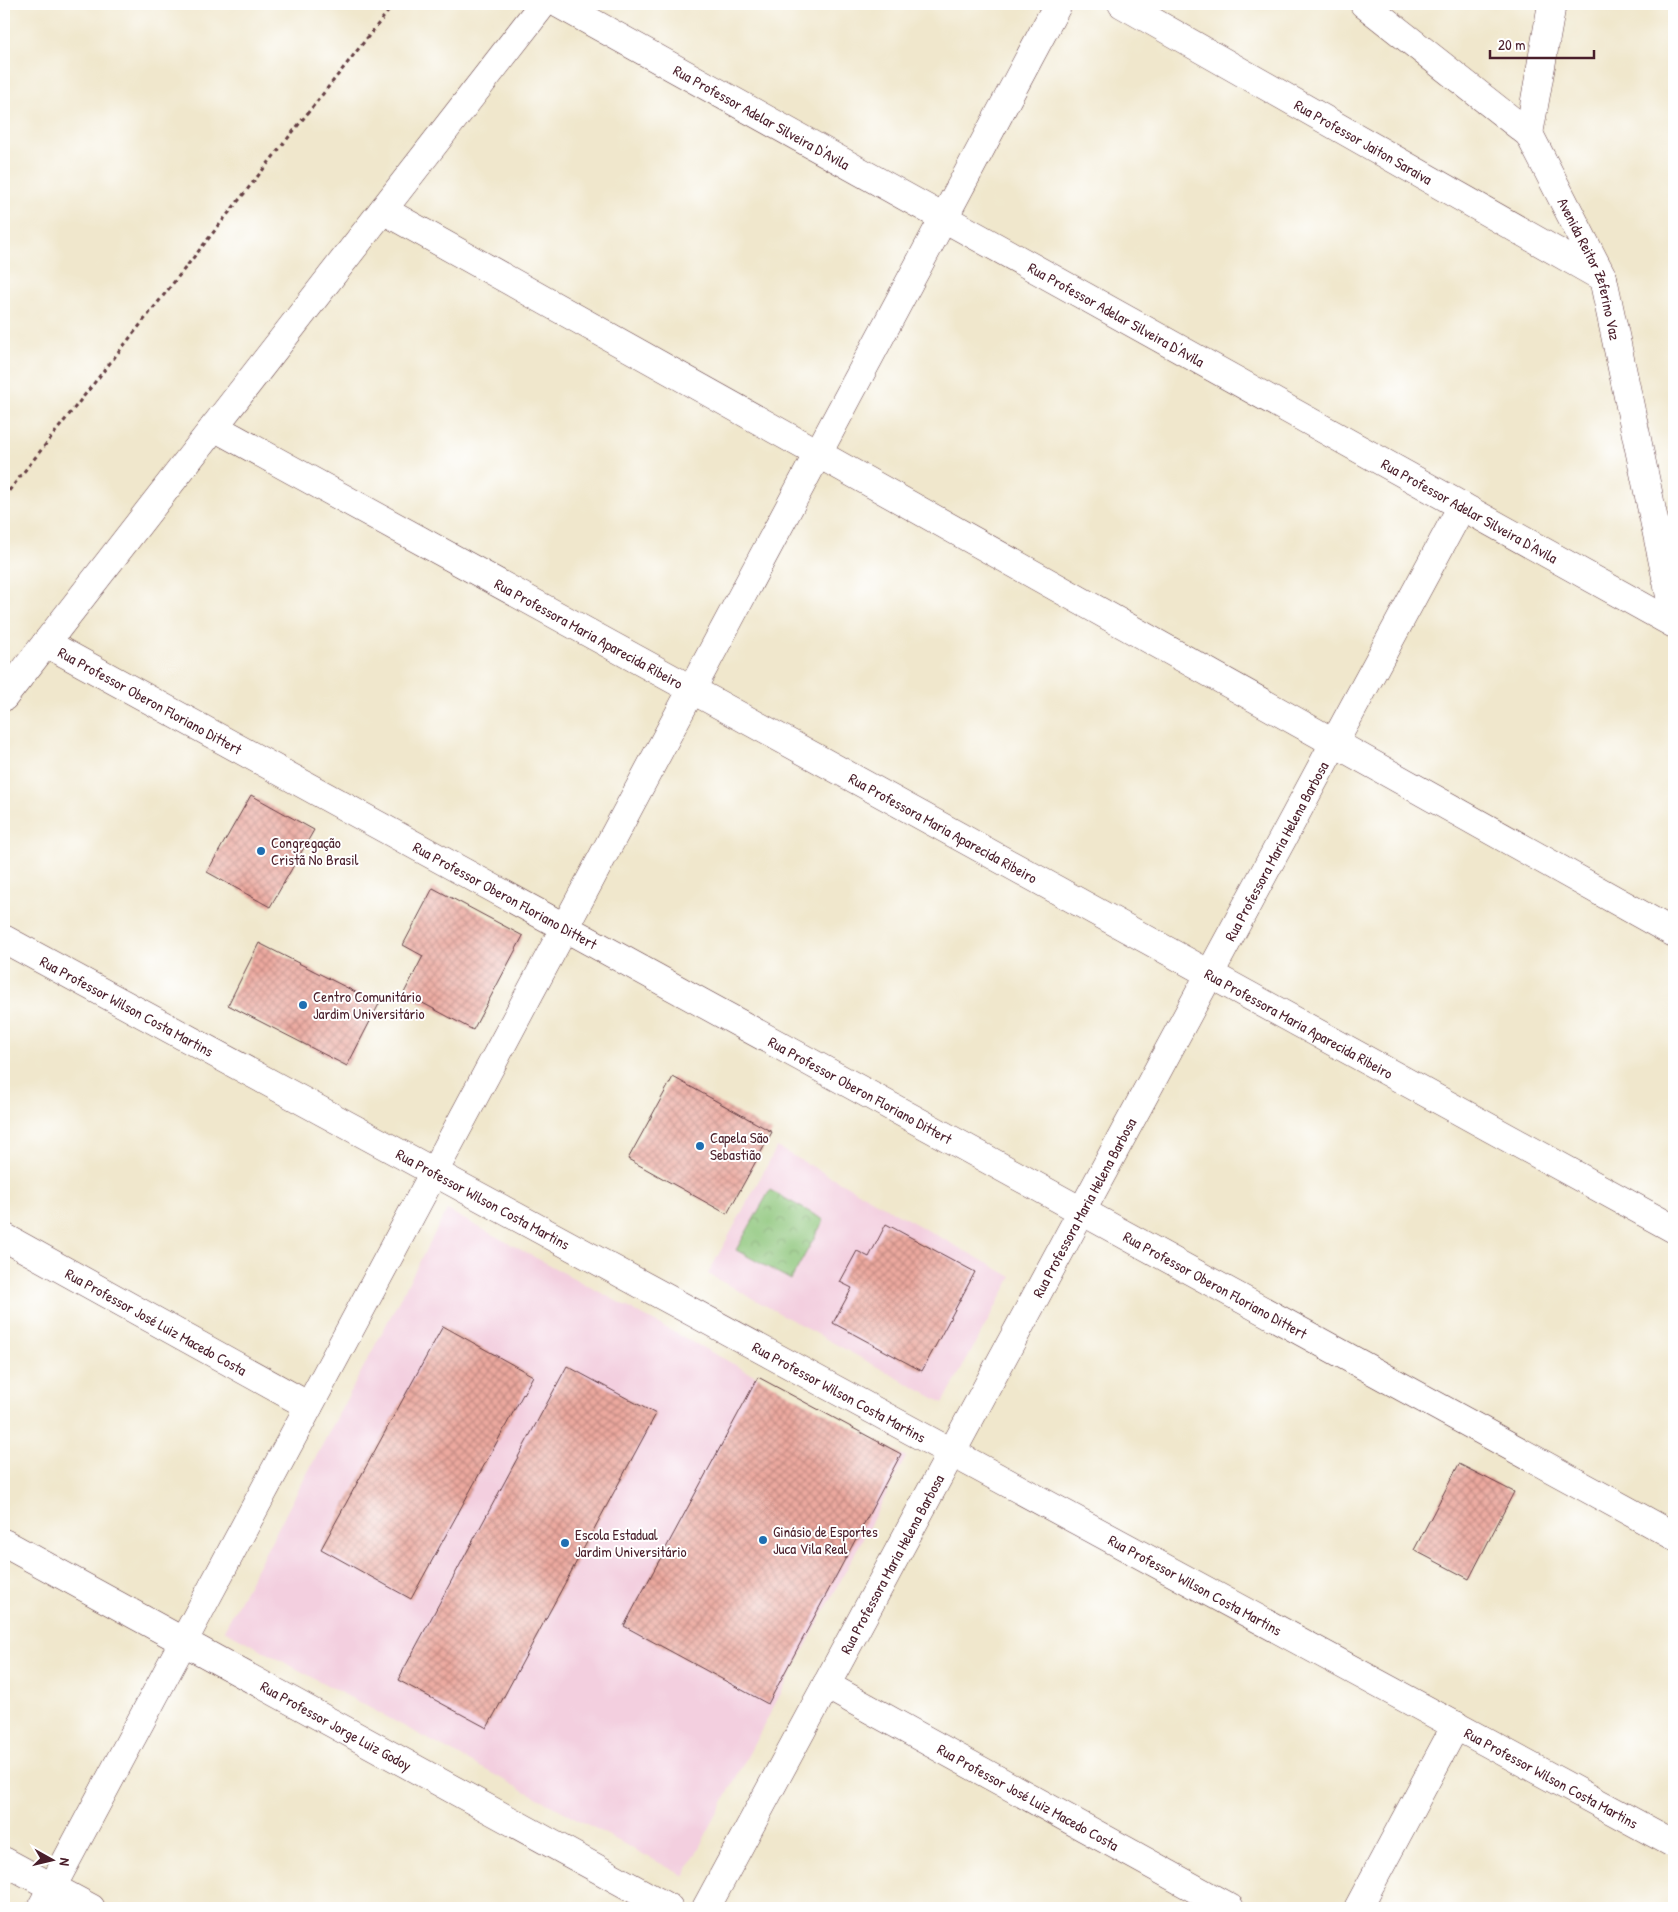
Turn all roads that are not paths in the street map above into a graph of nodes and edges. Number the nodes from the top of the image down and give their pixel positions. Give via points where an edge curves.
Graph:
1 (544, 4) edge
2 (559, 4) edge
3 (1058, 4) edge
4 (1122, 4) edge
5 (1364, 4) edge
6 (1552, 4) edge
7 (1530, 134) junction
8 (383, 210) junction
9 (943, 218) junction
10 (1603, 278) junction
11 (214, 428) junction
12 (818, 454) junction
13 (1462, 506) junction
14 (1674, 615) edge
15 (1674, 624) edge
16 (46, 643) junction
17 (692, 690) junction
18 (4, 697) edge
19 (1334, 743) junction
20 (565, 928) junction
21 (1674, 933) edge
22 (4, 939) edge
23 (1209, 974) junction
24 (434, 1172) junction
25 (1082, 1210) junction
26 (1674, 1229) edge
27 (4, 1237) edge
28 (309, 1406) junction
29 (952, 1453) junction
30 (1674, 1536) edge
31 (4, 1543) edge
32 (184, 1641) junction
33 (826, 1685) junction
34 (1456, 1726) junction
35 (1674, 1844) edge
36 (4, 1861) edge
37 (46, 1898) edge
38 (90, 1908) edge
39 (669, 1908) edge
40 (706, 1908) edge
41 (1230, 1908) edge
42 (1358, 1908) edge

1 - 8 street
2 - 9 street, Rua Professor Adelar Silveira D'Avila
3 - 9 street
4 - 10 street, Rua Professor Jaiton Saraiva
5 - 7 street, Avenida Reitor Zeferino Vaz
6 - 7 street
7 - 10 street, Avenida Reitor Zeferino Vaz
8 - 11 street
8 - 12 street
9 - 12 street
9 - 13 street, Rua Professor Adelar Silveira D'Avila
10 - 14 street, Avenida Reitor Zeferino Vaz
11 - 16 street
11 - 17 street, Rua Professora Maria Aparecida Ribeiro
12 - 17 street
12 - 19 street
13 - 15 street, Rua Professor Adelar Silveira D'Avila
13 - 19 street, Rua Professora Maria Helena Barbosa
16 - 18 street
16 - 20 street, Rua Professor Oberon Floriano Dittert
17 - 20 street
17 - 23 street, Rua Professora Maria Aparecida Ribeiro
19 - 21 street
19 - 23 street, Rua Professora Maria Helena Barbosa
20 - 24 street
20 - 25 street, Rua Professor Oberon Floriano Dittert
22 - 24 street, Rua Professor Wilson Costa Martins
23 - 25 street, Rua Professora Maria Helena Barbosa
23 - 26 street, Rua Professora Maria Aparecida Ribeiro
24 - 28 street
24 - 29 street, Rua Professor Wilson Costa Martins
25 - 29 street, Rua Professora Maria Helena Barbosa
25 - 30 street, Rua Professor Oberon Floriano Dittert
27 - 28 street, Rua Professor José Luiz Macedo Costa
28 - 32 street
29 - 33 street, Rua Professora Maria Helena Barbosa
29 - 34 street, Rua Professor Wilson Costa Martins
31 - 32 street, Rua Professor Jorge Luiz Godoy
32 - 37 street
32 - 39 street, Rua Professor Jorge Luiz Godoy
33 - 40 street, Rua Professora Maria Helena Barbosa
33 - 41 street, Rua Professor José Luiz Macedo Costa
34 - 35 street, Rua Professor Wilson Costa Martins
34 - 42 street
36 - 37 street
37 - 38 street

